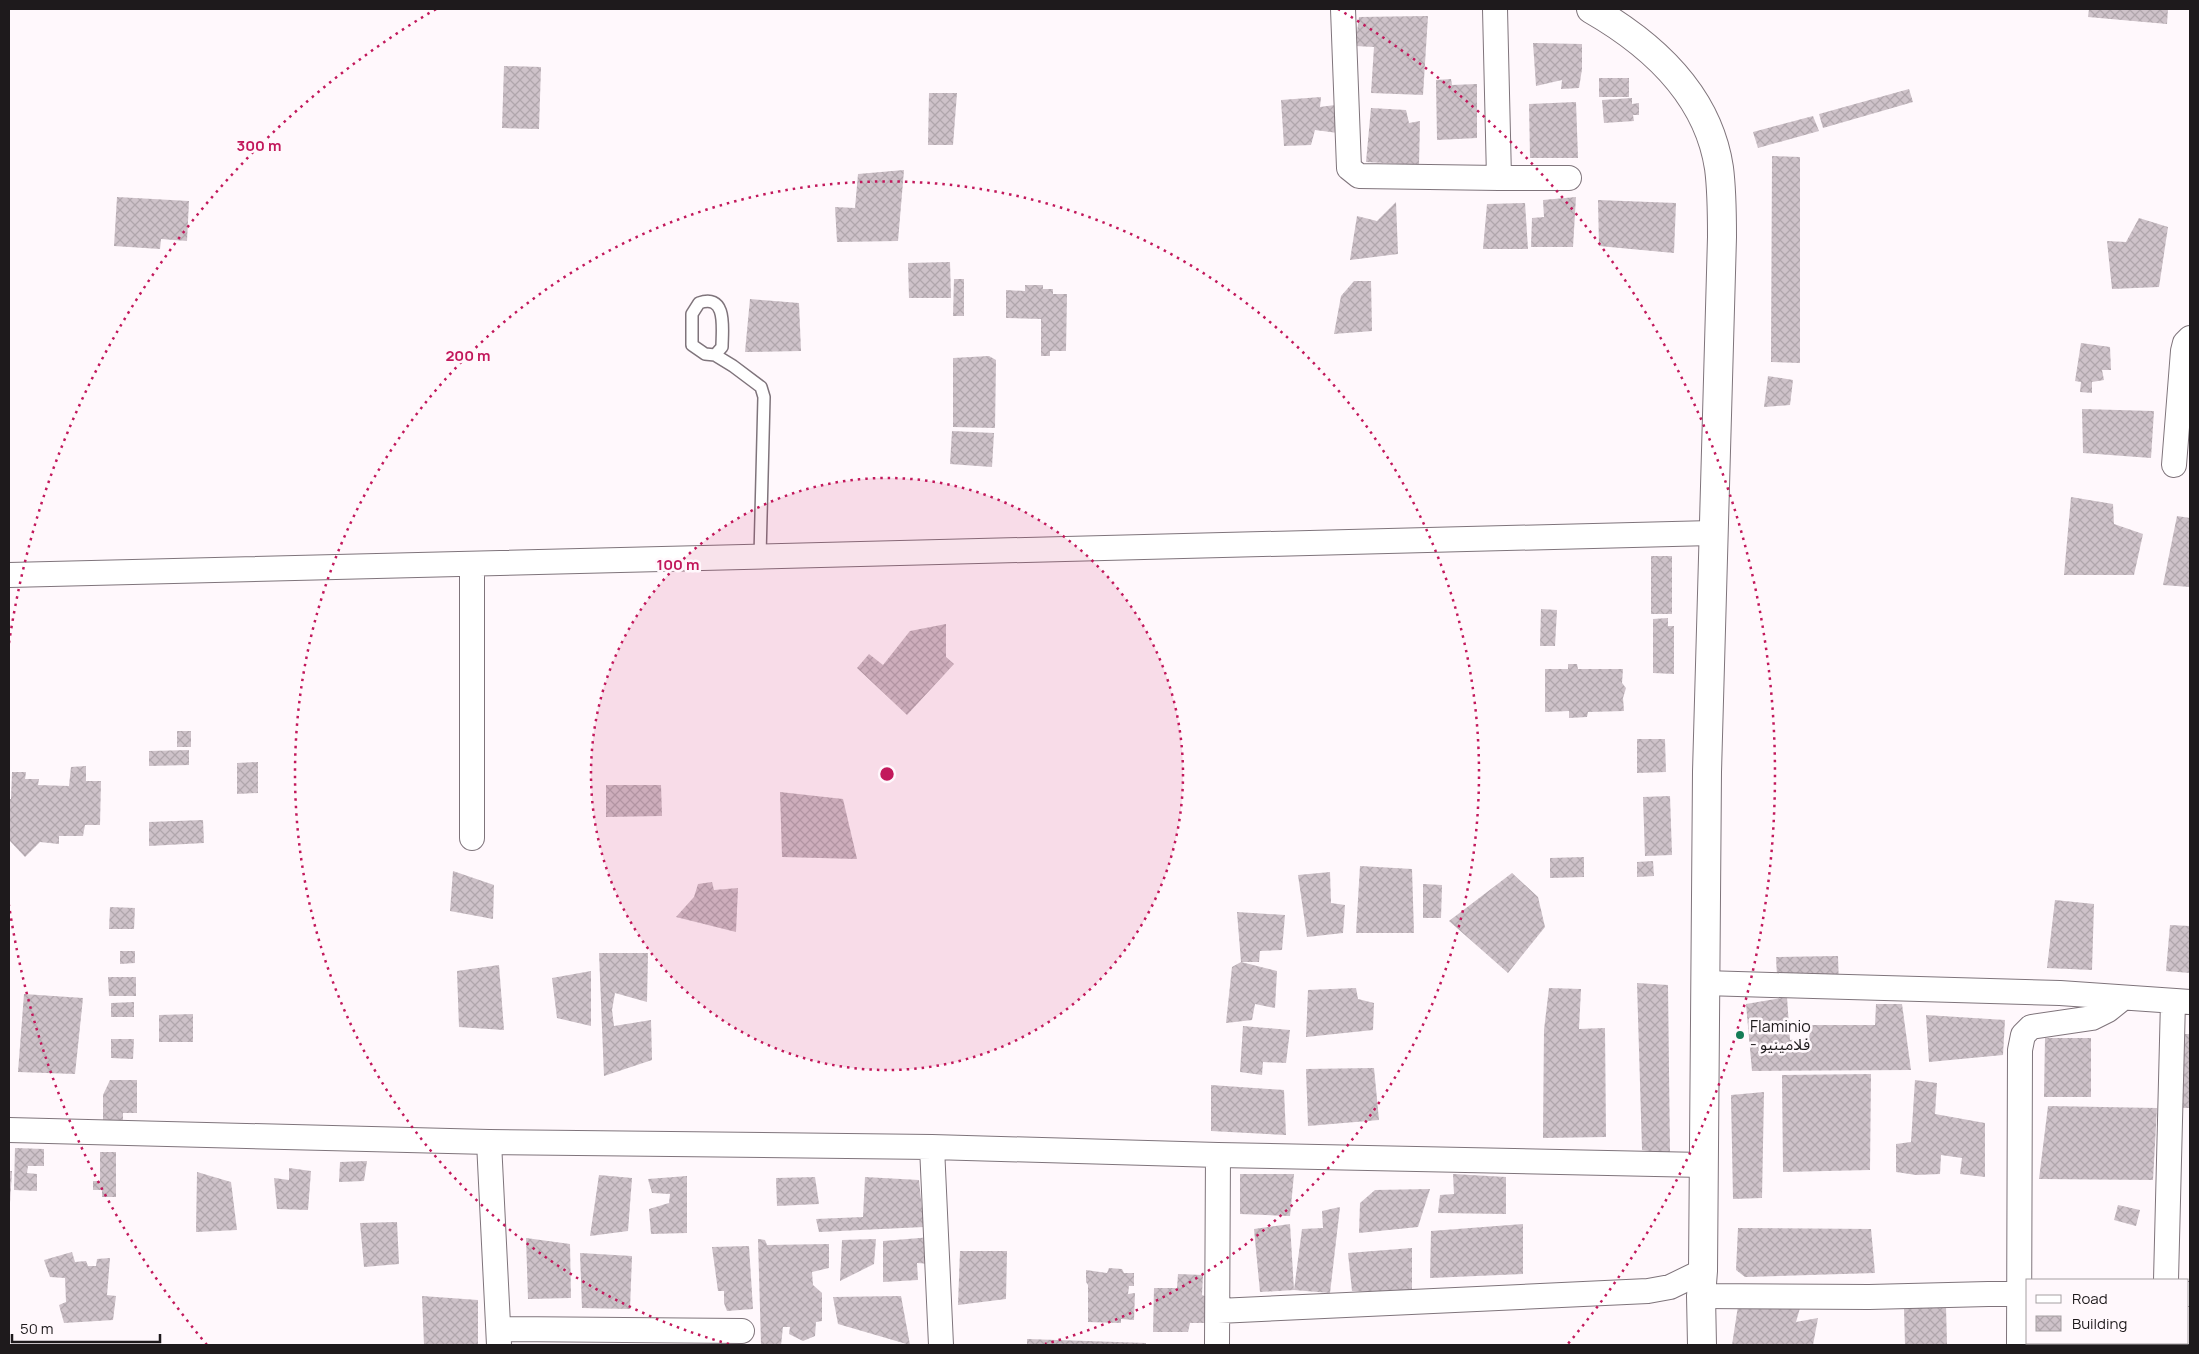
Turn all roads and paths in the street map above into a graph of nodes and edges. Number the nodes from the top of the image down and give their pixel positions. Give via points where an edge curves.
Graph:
1 (1343, 9) edge
2 (1495, 9) edge
3 (1591, 9) edge
4 (1500, 178) junction
5 (1568, 178) dead end
6 (2190, 338) edge
7 (715, 355) junction
8 (2174, 465) dead end
9 (1712, 533) junction
10 (760, 556) junction
11 (472, 564) junction
12 (9, 575) edge
13 (472, 838) dead end
14 (1704, 983) junction
15 (2123, 998) junction
16 (2181, 1001) edge
17 (9, 1130) edge
18 (489, 1142) junction
19 (932, 1147) junction
20 (1218, 1155) junction
21 (1703, 1165) junction
22 (2166, 1279) edge
23 (1702, 1284) junction
24 (2024, 1293) edge
25 (1218, 1311) junction
26 (742, 1331) dead end
27 (499, 1337) edge
28 (941, 1345) edge
29 (1217, 1345) edge
30 (1702, 1345) edge
31 (2019, 1345) edge

1 - 4 street via 1349,168 1359,176
2 - 4 street
3 - 9 street via 1647,46 1680,80 1698,108 1719,166 1722,237
4 - 5 street
6 - 8 street via 2183,351
7 - 7 lane via 704,354 692,345 692,314 699,302 705,300 715,303 721,310 722,347
7 - 10 lane via 761,387 764,397
9 - 10 street
9 - 14 street
10 - 11 street
11 - 12 street
11 - 13 street
14 - 15 street via 2060,993
14 - 21 street
15 - 16 street
15 - 24 street via 2092,1018 2031,1027 2023,1035 2020,1050
16 - 22 street
17 - 18 street
18 - 19 street
18 - 27 street
19 - 20 street
19 - 28 street
20 - 21 street
20 - 25 street
21 - 23 street
23 - 24 street via 1869,1297
23 - 25 street via 1648,1291
23 - 30 street
24 - 31 street
25 - 29 street
26 - 27 street

